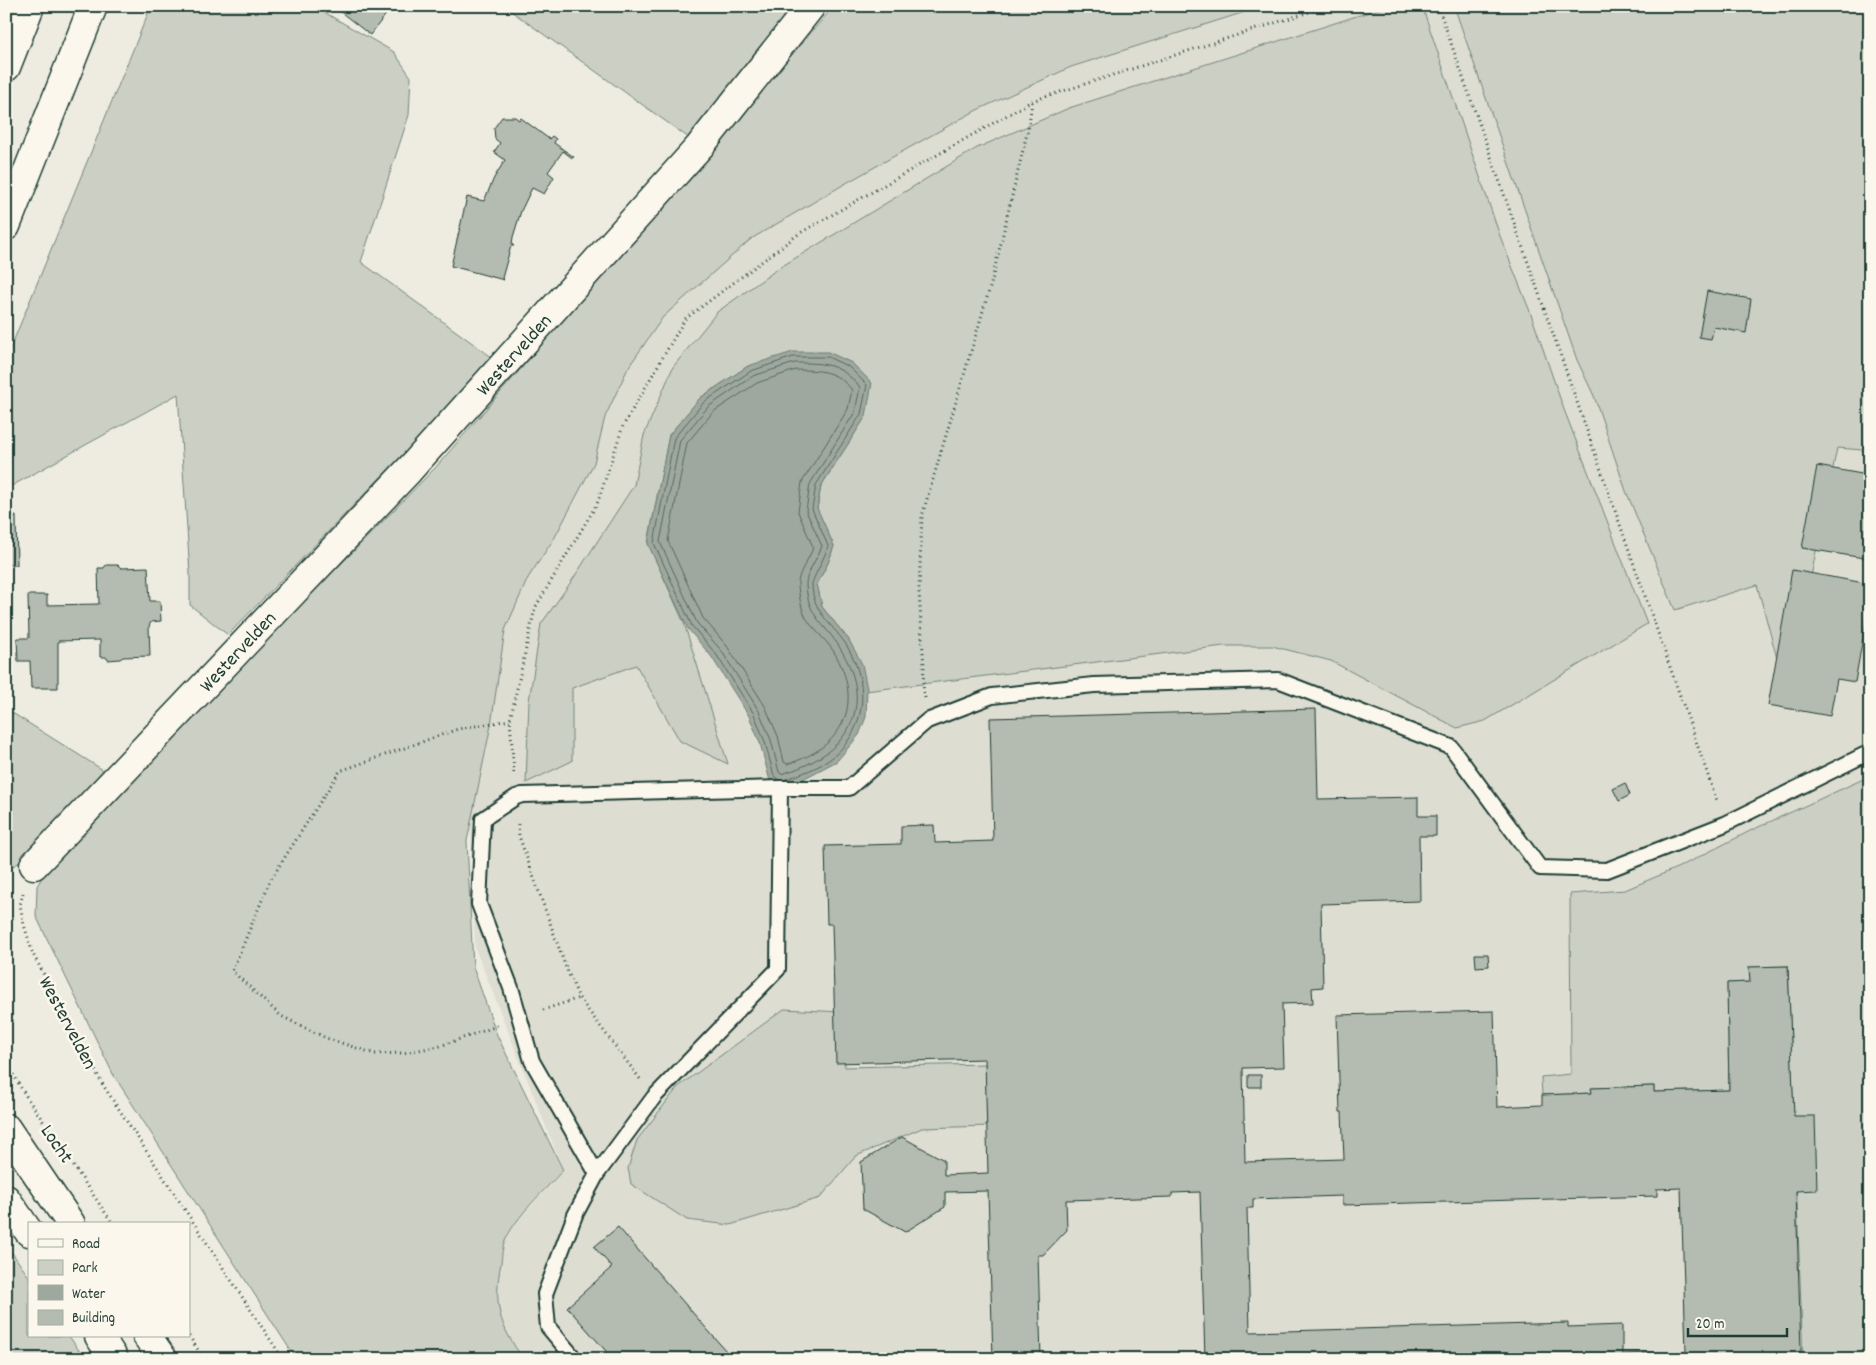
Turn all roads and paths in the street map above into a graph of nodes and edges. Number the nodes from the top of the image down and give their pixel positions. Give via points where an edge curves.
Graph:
1 (30, 6) edge
2 (93, 6) edge
3 (811, 6) edge
4 (1328, 6) edge
5 (1438, 6) edge
6 (6, 67) edge
7 (1032, 101) junction
8 (6, 226) edge
9 (510, 720) junction
10 (927, 721) junction
11 (1870, 752) edge
12 (780, 788) junction
13 (516, 797) junction
14 (1725, 824) junction
15 (34, 865) joint
16 (579, 998) junction
17 (520, 1018) junction
18 (6, 1061) edge
19 (654, 1097) junction
20 (6, 1128) edge
21 (597, 1174) junction
22 (6, 1199) edge
23 (70, 1222) edge
24 (112, 1222) edge
25 (28, 1231) edge
26 (100, 1338) edge
27 (148, 1338) edge
28 (190, 1338) edge
29 (114, 1359) edge
30 (163, 1359) edge
31 (204, 1359) edge
32 (282, 1359) edge
33 (575, 1359) edge

1 - 6 main road
2 - 8 main road
3 - 15 main road, Westervelden via 700,146 422,455
4 - 7 path
5 - 14 path
7 - 9 path via 800,233 685,318 623,426 597,504 535,608
7 - 10 path via 991,284 922,516 919,592
9 - 13 path
9 - 17 path via 458,729 340,771 271,879 232,972 281,1016 326,1038 375,1054 440,1046
10 - 12 lane via 849,788
10 - 14 lane via 992,696 1094,685 1278,680 1451,747 1540,868 1607,870
11 - 14 lane
12 - 13 lane via 522,794
12 - 19 lane via 778,969
13 - 16 path via 519,836
13 - 17 lane via 483,819 479,904
15 - 32 path, Westervelden via 20,905 33,954 103,1085
16 - 17 path
16 - 19 path
17 - 21 lane via 532,1060
18 - 24 path, Locht via 24,1093
19 - 21 lane
20 - 23 main road, Locht
21 - 33 lane via 575,1215 545,1294 548,1327
22 - 25 main road
26 - 29 main road
27 - 30 main road
28 - 31 path

